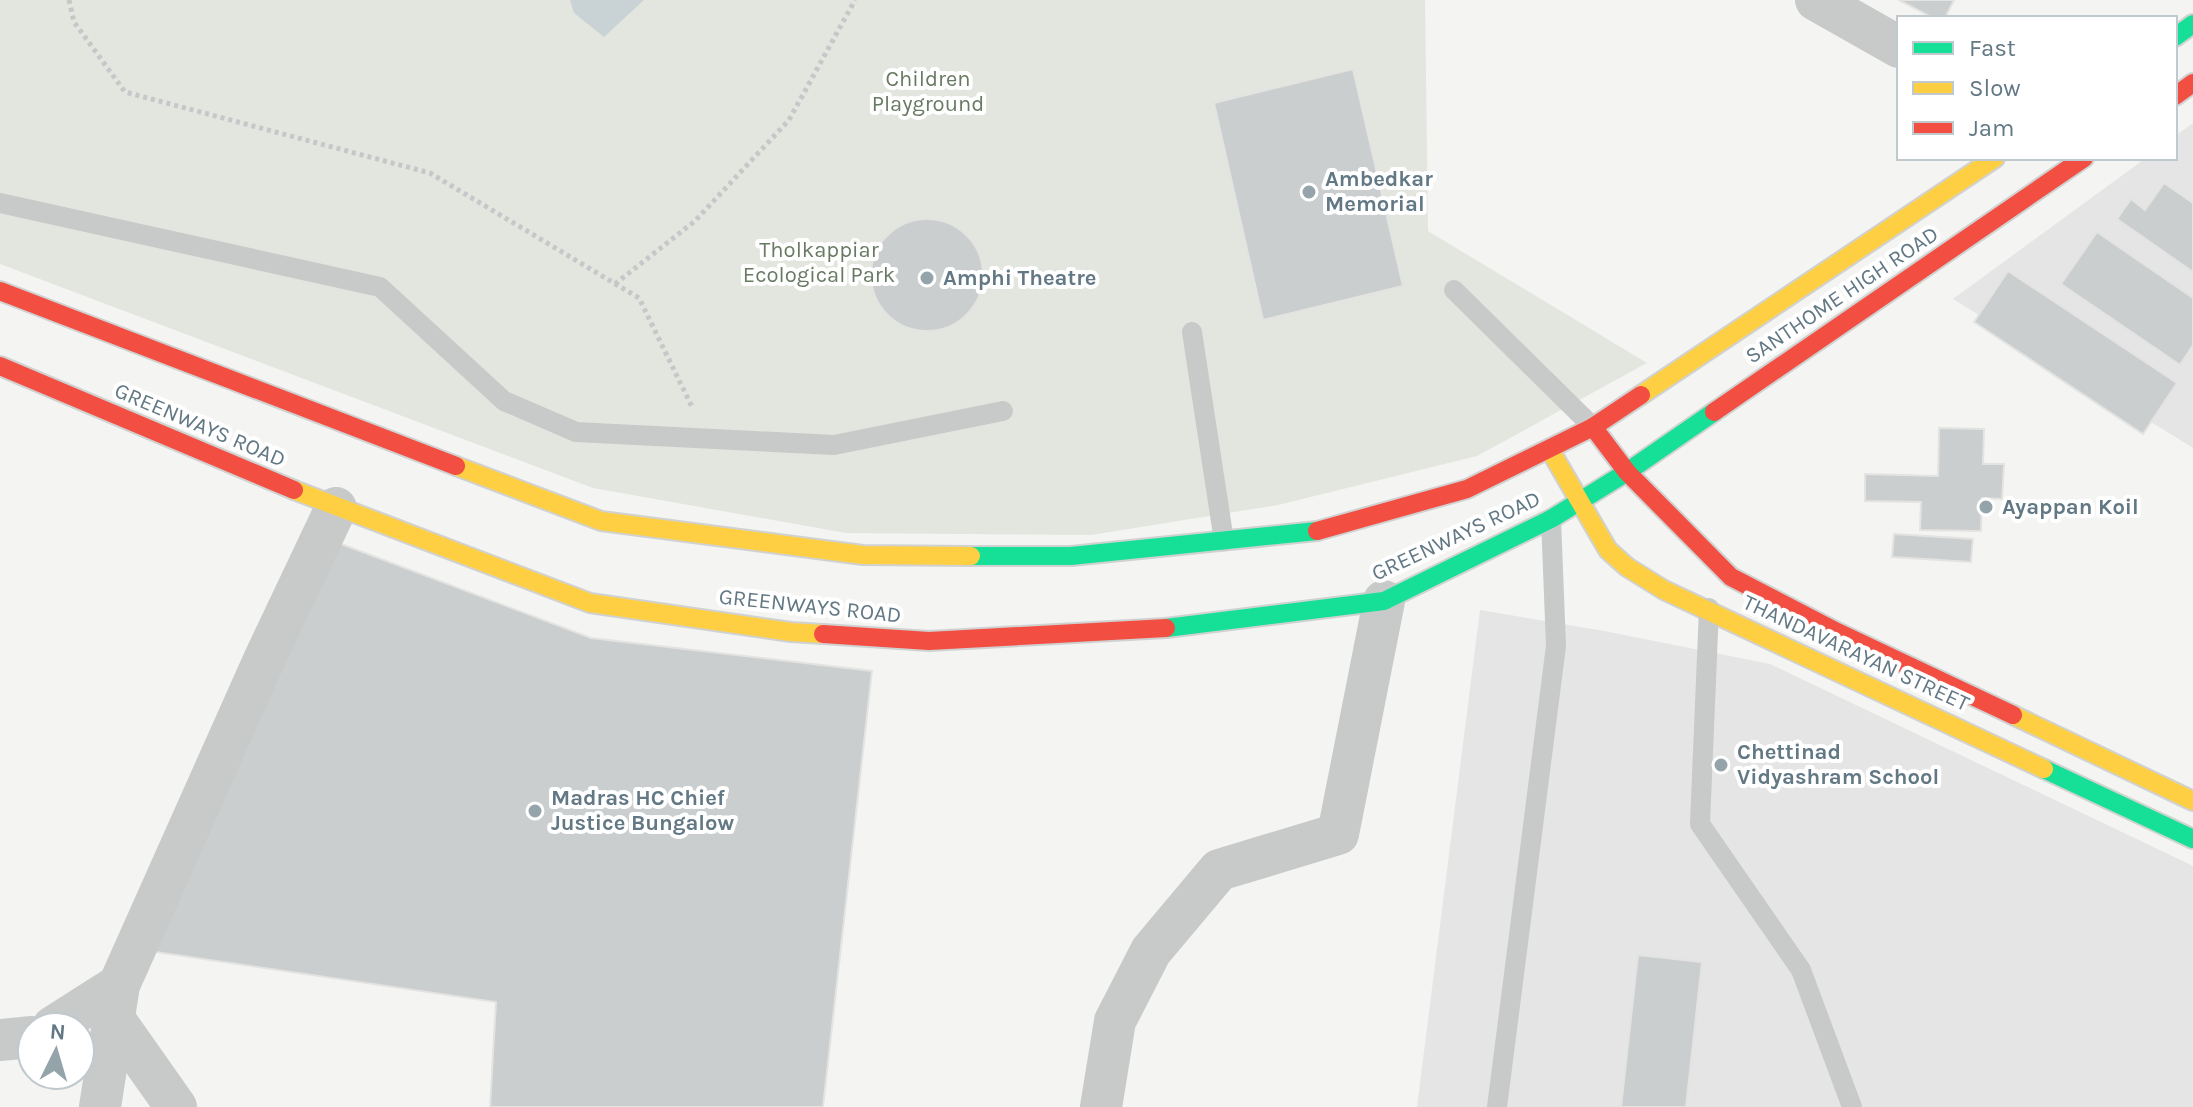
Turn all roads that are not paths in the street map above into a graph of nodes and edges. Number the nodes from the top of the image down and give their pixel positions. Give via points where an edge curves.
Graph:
1 (1816, 0) edge
2 (1897, 46) edge
3 (1992, 160) edge
4 (2081, 160) edge
5 (0, 203) edge
6 (1454, 290) dead end
7 (0, 291) edge
8 (1192, 332) dead end
9 (0, 366) edge
10 (1003, 411) dead end
11 (1593, 427) junction
12 (1550, 450) junction
13 (1627, 472) junction
14 (1580, 503) junction
15 (336, 508) junction
16 (1551, 519) junction
17 (1224, 541) junction
18 (1731, 577) junction
19 (1384, 601) junction
20 (1708, 609) junction
21 (2193, 801) edge
22 (2193, 839) edge
23 (116, 1002) junction
24 (93, 1011) edge
25 (100, 1107) edge
26 (176, 1107) edge
27 (1101, 1107) edge
28 (1497, 1107) edge
29 (1852, 1107) edge

1 - 2 street
3 - 11 main road, SANTHOME HIGH ROAD
4 - 13 main road, SANTHOME HIGH ROAD
5 - 10 lane via 380,287 504,401 576,432 834,445
6 - 11 lane
7 - 17 main road, GREENWAYS ROAD via 601,521 863,555 1071,556
8 - 17 lane
9 - 15 main road, GREENWAYS ROAD
11 - 12 main road, GREENWAYS ROAD
11 - 13 main road, THANDAVARAYAN STREET
12 - 14 main road, THANDAVARAYAN STREET
12 - 17 main road, GREENWAYS ROAD via 1467,489 1317,531
13 - 14 main road, GREENWAYS ROAD
13 - 18 main road, THANDAVARAYAN STREET
14 - 16 main road, GREENWAYS ROAD
14 - 20 main road, THANDAVARAYAN STREET via 1608,550 1627,567
15 - 19 main road, GREENWAYS ROAD via 590,603 791,632 929,641 1150,630
15 - 23 street
16 - 19 main road, GREENWAYS ROAD
16 - 28 lane via 1556,646
18 - 20 lane
18 - 21 main road, THANDAVARAYAN STREET
19 - 27 street via 1338,834 1219,870 1151,951 1115,1021
20 - 22 main road, THANDAVARAYAN STREET
20 - 29 lane via 1700,824 1801,970
23 - 24 street
23 - 25 street
23 - 26 street

